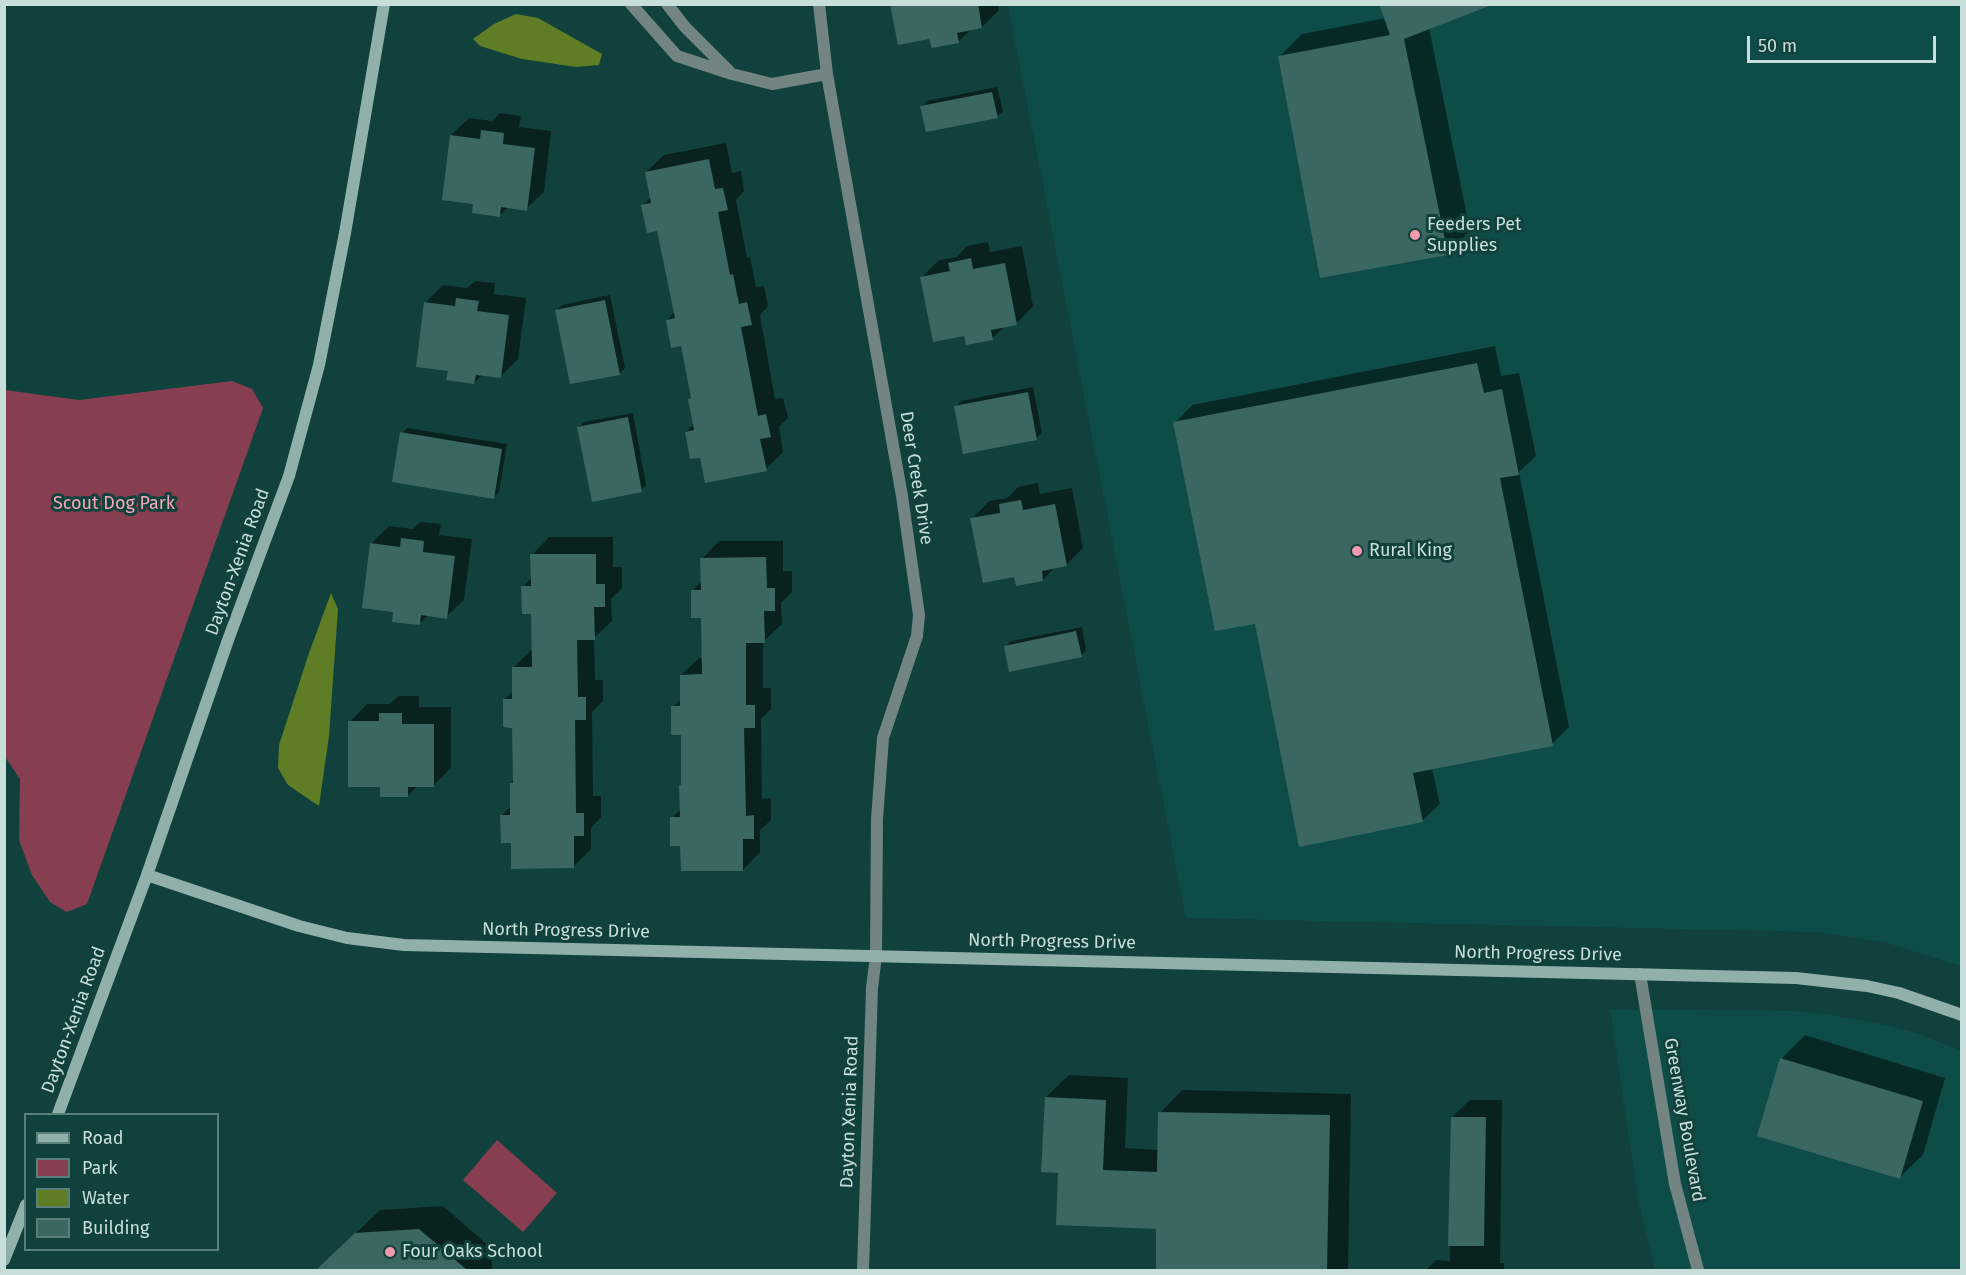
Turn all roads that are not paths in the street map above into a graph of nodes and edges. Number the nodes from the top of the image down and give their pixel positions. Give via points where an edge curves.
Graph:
1 (384, 4) edge
2 (631, 4) edge
3 (667, 4) edge
4 (819, 4) edge
5 (732, 74) junction
6 (827, 74) junction
7 (147, 875) junction
8 (876, 956) junction
9 (1640, 974) junction
10 (1962, 1015) edge
11 (58, 1113) edge
12 (24, 1210) edge
13 (4, 1260) edge
14 (863, 1270) edge
15 (1698, 1270) edge

1 - 7 street, Dayton-Xenia Road via 345,233 306,419
2 - 5 street via 677,56
3 - 5 street
4 - 6 street, Deer Creek Drive
5 - 6 street via 772,84
6 - 8 street, Deer Creek Drive via 902,496 919,615 917,636 883,738 877,819
7 - 8 street, North Progress Drive via 299,926 347,938 404,945
7 - 11 street, Dayton-Xenia Road
8 - 9 street, North Progress Drive
8 - 14 street, Dayton Xenia Road
9 - 10 street, North Progress Drive via 1835,981 1899,993
9 - 15 street, Greenway Boulevard via 1675,1184
12 - 13 street

